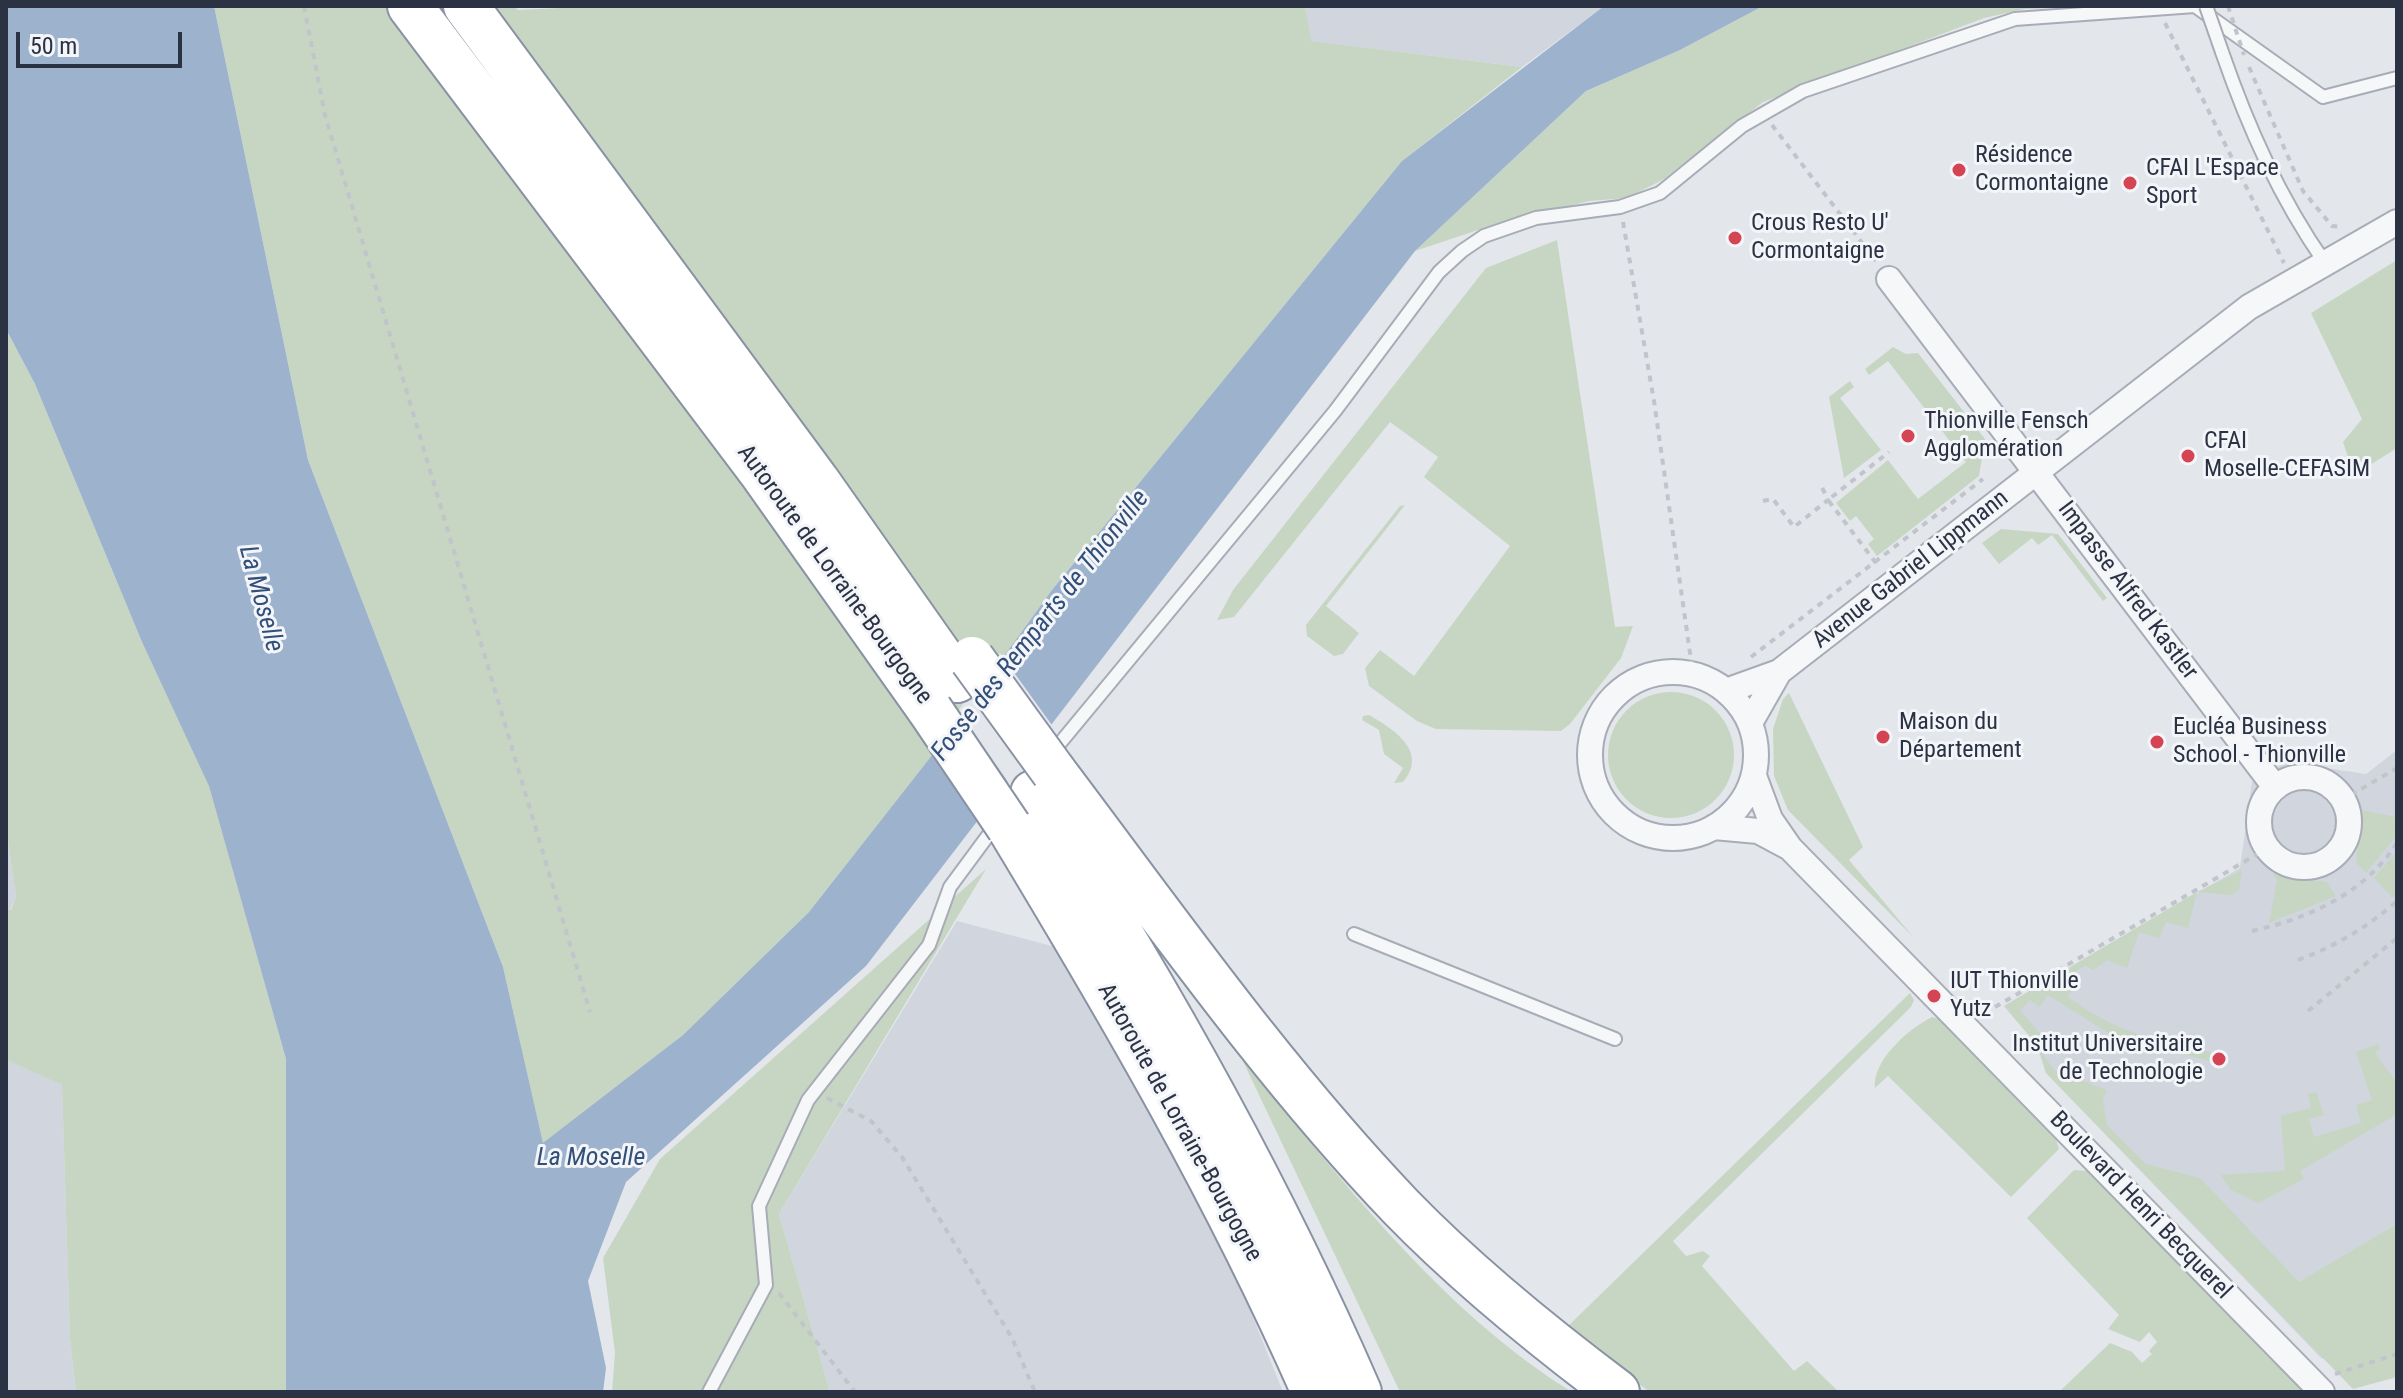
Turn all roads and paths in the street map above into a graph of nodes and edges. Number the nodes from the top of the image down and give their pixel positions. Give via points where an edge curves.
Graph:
1 (302, 6) edge
2 (410, 6) edge
3 (466, 6) edge
4 (2206, 6) edge
5 (2228, 6) edge
6 (2157, 7) edge
7 (2397, 78) edge
8 (1762, 112) junction
9 (1620, 207) junction
10 (2397, 222) edge
11 (2354, 223) dead end
12 (2325, 263) junction
13 (1889, 279) joint
14 (2294, 282) junction
15 (1889, 452) dead end
16 (2036, 472) junction
17 (1983, 479) dead end
18 (1821, 485) dead end
19 (1828, 500) junction
20 (1763, 501) dead end
21 (1875, 562) junction
22 (1882, 571) dead end
23 (1749, 658) dead end
24 (1779, 672) junction
25 (1693, 674) junction
26 (953, 683) junction
27 (1726, 691) junction
28 (1750, 723) junction
29 (2397, 768) edge
30 (1754, 776) junction
31 (2275, 787) junction
32 (2351, 795) dead end
33 (1027, 797) junction
34 (1714, 827) junction
35 (2397, 843) edge
36 (1790, 848) junction
37 (2268, 848) junction
38 (2397, 901) edge
39 (2252, 931) dead end
40 (1354, 934) dead end
41 (2397, 938) edge
42 (2298, 960) dead end
43 (1995, 1007) dead end
44 (2308, 1011) dead end
45 (590, 1012) dead end
46 (1615, 1039) dead end
47 (814, 1092) junction
48 (766, 1285) junction
49 (2397, 1354) edge
50 (2317, 1387) edge
51 (1613, 1389) edge
52 (709, 1392) edge
53 (855, 1392) edge
54 (1035, 1392) edge
55 (1314, 1392) edge
56 (1359, 1392) edge

1 - 45 path via 325,115
2 - 26 highway, Autoroute de Lorraine-Bourgogne via 762,473
3 - 26 highway, Autoroute de Lorraine-Bourgogne via 817,481 870,526
4 - 12 lane, bridge via 2249,129 2290,210
5 - 11 path, bridge via 2303,191 2332,226
6 - 7 lane via 2195,6 2323,97
6 - 8 lane via 2015,19 1837,78
6 - 14 path
8 - 9 lane via 1682,179
8 - 13 path
9 - 25 path
9 - 33 lane via 1536,218 1510,227 1473,243 1439,272
10 - 12 street, Avenue Gabriel Lippmann
12 - 14 street, Avenue Gabriel Lippmann
13 - 16 street, Impasse Alfred Kastler
14 - 16 street, Avenue Gabriel Lippmann via 2249,307
15 - 19 path
16 - 24 street, Avenue Gabriel Lippmann
16 - 31 street, Impasse Alfred Kastler
17 - 21 path
18 - 19 path
19 - 20 path via 1794,527 1773,499
19 - 21 path
21 - 22 path
21 - 23 path
24 - 27 street, Avenue Gabriel Lippmann
24 - 28 street, Avenue Gabriel Lippmann
25 - 27 street
25 - 34 street via 1650,675 1627,685 1608,702 1595,723 1591,772 1607,805 1635,829 1683,838
26 - 33 highway, bridge
26 - 33 highway, Autoroute de Lorraine-Bourgogne, bridge
27 - 28 street
28 - 30 street via 1756,749
29 - 32 path
30 - 34 street via 1744,800
30 - 36 street, Boulevard Henri Becquerel via 1770,819
31 - 37 street via 2266,797 2259,823
31 - 37 street via 2302,776 2330,784 2347,807 2350,821 2341,848 2319,864 2291,865
33 - 47 lane via 950,887 929,945
33 - 51 highway via 1401,1207 1478,1282
33 - 55 highway, Autoroute de Lorraine-Bourgogne via 1120,1011 1211,1174
33 - 56 highway, Autoroute de Lorraine-Bourgogne via 1154,987 1299,1258
34 - 36 street, Boulevard Henri Becquerel via 1758,831
35 - 39 path via 2368,877 2335,901
36 - 50 street, Boulevard Henri Becquerel
37 - 43 path
38 - 42 path via 2347,938
40 - 46 lane
41 - 44 path
47 - 48 lane via 759,1206
47 - 54 path via 871,1121 902,1157 1012,1338
48 - 52 lane
48 - 53 path via 785,1296
49 - 50 path

